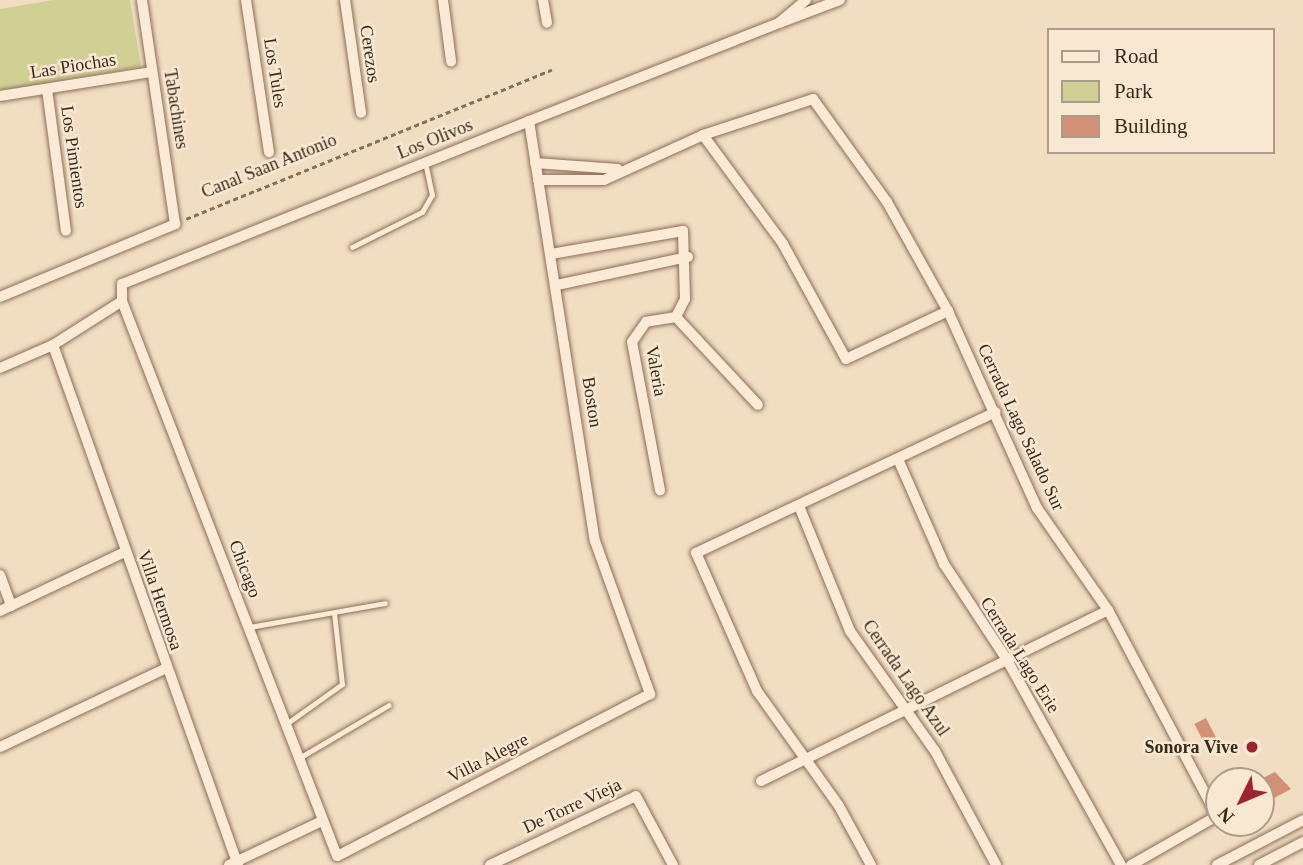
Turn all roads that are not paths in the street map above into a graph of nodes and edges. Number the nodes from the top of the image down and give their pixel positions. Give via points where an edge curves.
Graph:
1 (142, 0) edge
2 (246, 0) edge
3 (345, 0) edge
4 (443, 0) edge
5 (543, 0) edge
6 (806, 0) edge
7 (840, 0) edge
8 (547, 23) dead end
9 (779, 23) junction
10 (451, 61) dead end
11 (152, 72) junction
12 (47, 89) junction
13 (0, 96) edge
14 (361, 113) dead end
15 (529, 121) junction
16 (703, 135) junction
17 (269, 152) dead end
18 (425, 162) junction
19 (535, 163) junction
20 (618, 169) junction
21 (538, 180) junction
22 (66, 231) dead end
23 (352, 247) dead end
24 (551, 254) junction
25 (688, 257) junction
26 (557, 285) junction
27 (0, 297) edge
28 (122, 301) junction
29 (948, 311) junction
30 (676, 317) junction
31 (52, 345) junction
32 (0, 368) edge
33 (758, 405) dead end
34 (996, 412) junction
35 (898, 459) junction
36 (660, 490) dead end
37 (799, 506) junction
38 (125, 552) junction
39 (0, 575) edge
40 (385, 603) dead end
41 (11, 606) junction
42 (1108, 610) junction
43 (0, 611) edge
44 (334, 613) junction
45 (249, 628) junction
46 (1007, 660) junction
47 (166, 668) junction
48 (649, 682) joint
49 (389, 705) dead end
50 (906, 709) junction
51 (284, 725) junction
52 (0, 747) edge
53 (806, 758) junction
54 (296, 760) junction
55 (761, 781) dead end
56 (1205, 793) edge
57 (1303, 820) edge
58 (320, 822) junction
59 (1205, 823) edge
60 (1303, 842) edge
61 (332, 851) joint
62 (234, 864) edge
63 (490, 865) edge
64 (673, 865) edge
65 (871, 865) edge
66 (996, 865) edge
67 (1121, 865) edge
68 (1131, 865) edge
69 (1217, 865) edge
70 (1259, 865) edge

1 - 11 street, Tabachines
2 - 17 street, Los Tules
3 - 14 street, Cerezos
4 - 10 street
5 - 8 street
6 - 9 street
7 - 9 street, Los Olivos
9 - 15 street, Los Olivos
11 - 12 street, Las Piochas
11 - 27 street, Tabachines via 175,224
12 - 13 street, Las Piochas
12 - 22 street, Los Pimientos
15 - 18 street, Los Olivos
15 - 19 street, Boston
16 - 20 street
16 - 29 street, Cerrada Lago Salado Sur via 805,97 813,99 873,179
16 - 29 street via 783,244 846,359
18 - 23 lane via 432,195 422,212
18 - 28 street, Los Olivos via 125,282
19 - 20 street
19 - 21 street, Boston
20 - 21 street via 583,183
21 - 24 street, Boston
24 - 25 street via 683,231
24 - 26 street, Boston
25 - 26 street
25 - 30 street via 689,281
26 - 48 street, Boston via 595,541
28 - 31 street
28 - 45 street, Chicago
29 - 34 street, Cerrada Lago Salado Sur
30 - 33 street
30 - 36 street, Valeria via 646,323 632,342
31 - 32 street
31 - 38 street, Villa Hermosa
34 - 35 street
34 - 42 street, Cerrada Lago Salado Sur via 1037,508
35 - 37 street
35 - 46 street, Cerrada Lago Erie via 944,564
37 - 50 street, Cerrada Lago Azul via 837,606
37 - 53 street via 699,551 696,559 757,691
38 - 41 street
38 - 47 street, Villa Hermosa
39 - 41 street
40 - 44 lane
41 - 43 street
42 - 46 street
42 - 56 street, Cerrada Lago Salado Sur
44 - 45 lane
44 - 51 lane via 341,684
45 - 51 street, Chicago
46 - 50 street
46 - 67 street, Cerrada Lago Erie
47 - 52 street
47 - 62 street, Villa Hermosa
48 - 61 street, Villa Alegre via 646,699 339,856
49 - 54 lane
50 - 53 street
50 - 66 street, Cerrada Lago Azul
51 - 54 street, Chicago
53 - 55 street
53 - 65 street
54 - 58 street, Chicago
57 - 69 street
58 - 61 street, Chicago
58 - 62 street
59 - 68 street
60 - 70 street
63 - 64 street, De Torre Vieja via 636,796

